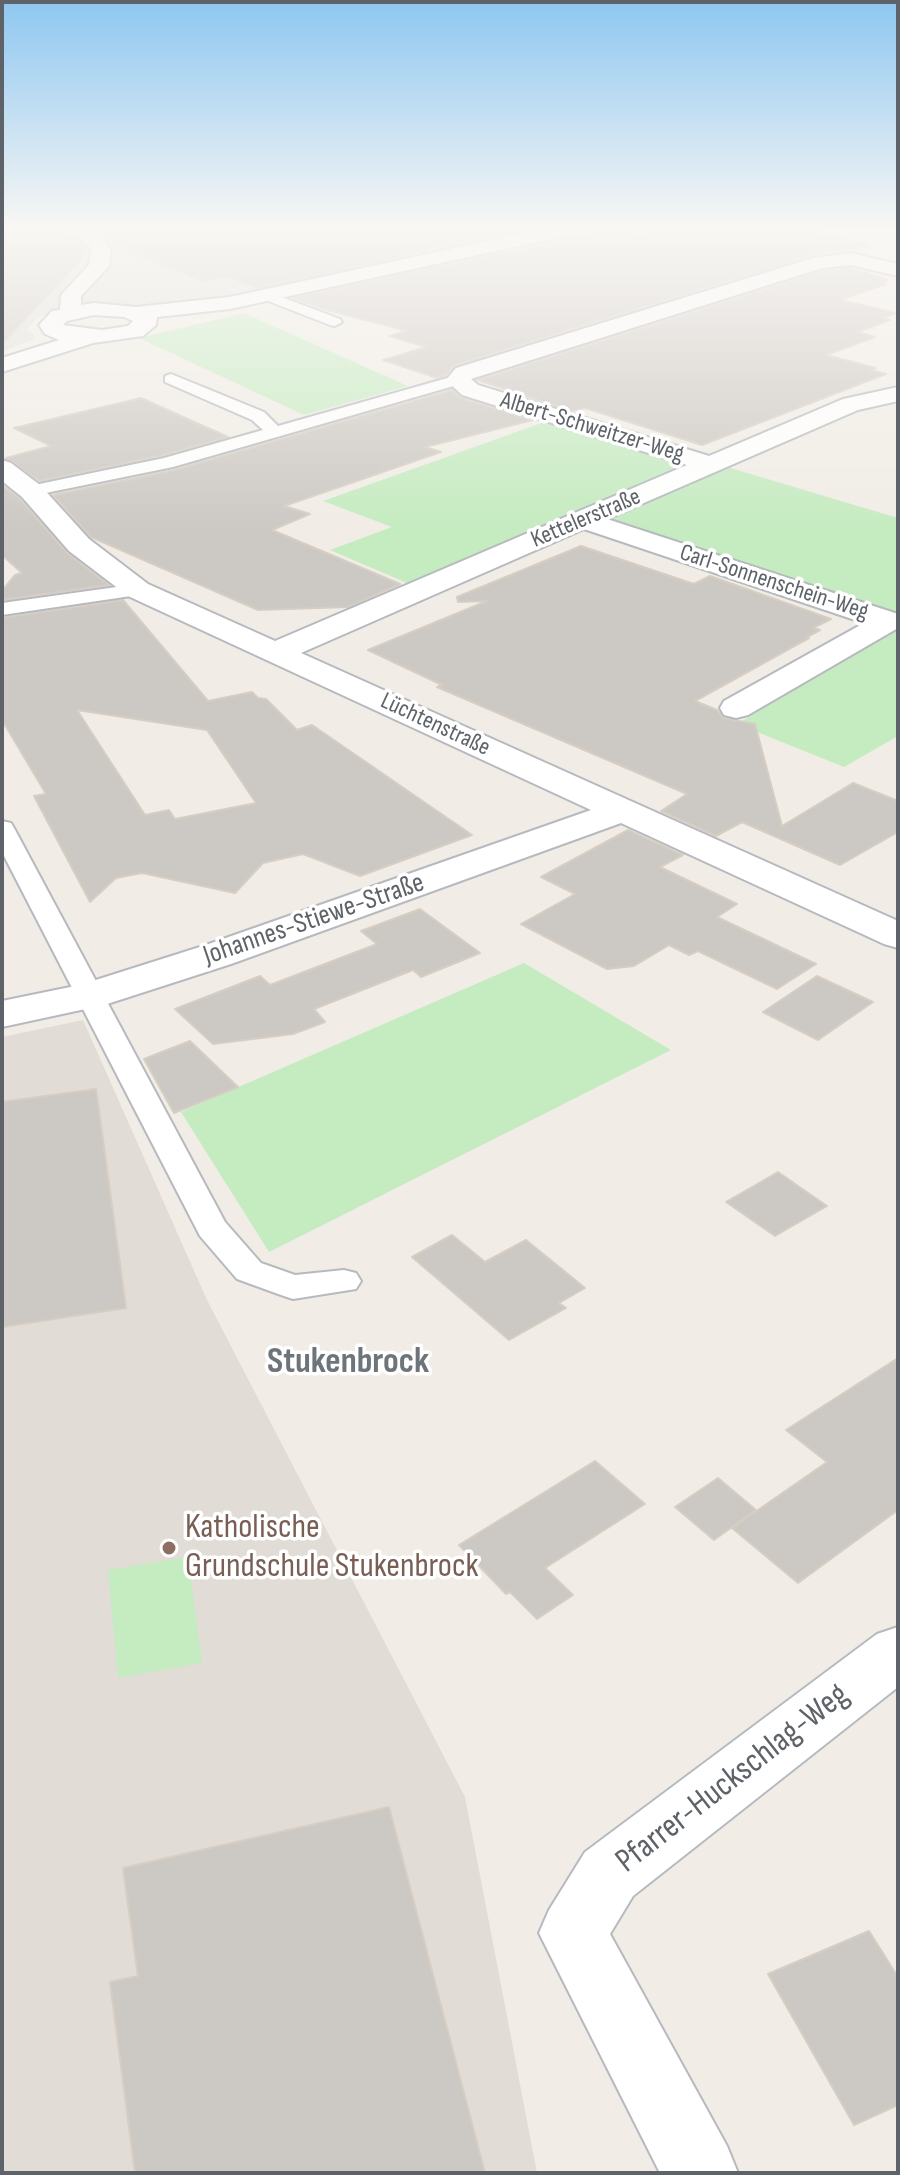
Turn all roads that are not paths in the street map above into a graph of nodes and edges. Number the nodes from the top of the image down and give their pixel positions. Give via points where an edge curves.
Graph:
1 (128, 328) edge
2 (610, 328) edge
3 (53, 329) joint
4 (90, 337) junction
5 (2, 364) edge
6 (171, 379) dead end
7 (458, 380) junction
8 (898, 394) edge
9 (275, 432) junction
10 (712, 465) junction
11 (2, 468) edge
12 (31, 491) junction
13 (583, 520) junction
14 (138, 590) junction
15 (2, 609) edge
16 (276, 652) junction
17 (736, 708) dead end
18 (622, 811) junction
19 (2, 828) edge
20 (898, 936) edge
21 (89, 996) junction
22 (2, 1014) edge
23 (344, 1281) dead end
24 (898, 1652) edge
25 (700, 2173) edge

1 - 4 street via 125,334
2 - 7 street, Albert-Schweitzer-Weg via 464,373
3 - 4 street
3 - 5 street
4 - 5 street
6 - 9 lane via 258,416
7 - 9 lane
7 - 10 street, Albert-Schweitzer-Weg via 470,390
8 - 10 street, Kettelerstraße via 851,404
9 - 12 lane via 167,463
10 - 13 street, Kettelerstraße
11 - 12 street, Lüchtenstraße
12 - 14 street, Lüchtenstraße via 79,545
13 - 16 street, Kettelerstraße
13 - 17 street, Carl-Sonnenschein-Weg via 889,621
14 - 15 lane
14 - 16 street, Lüchtenstraße
16 - 18 street, Lüchtenstraße
18 - 20 street, Lüchtenstraße
18 - 21 street, Johannes-Stiewe-Straße
19 - 21 lane
21 - 22 street, Johannes-Stiewe-Straße
21 - 23 lane via 212,1228 249,1271 293,1287
24 - 25 street, Pfarrer-Huckschlag-Weg via 609,1874 573,1933

